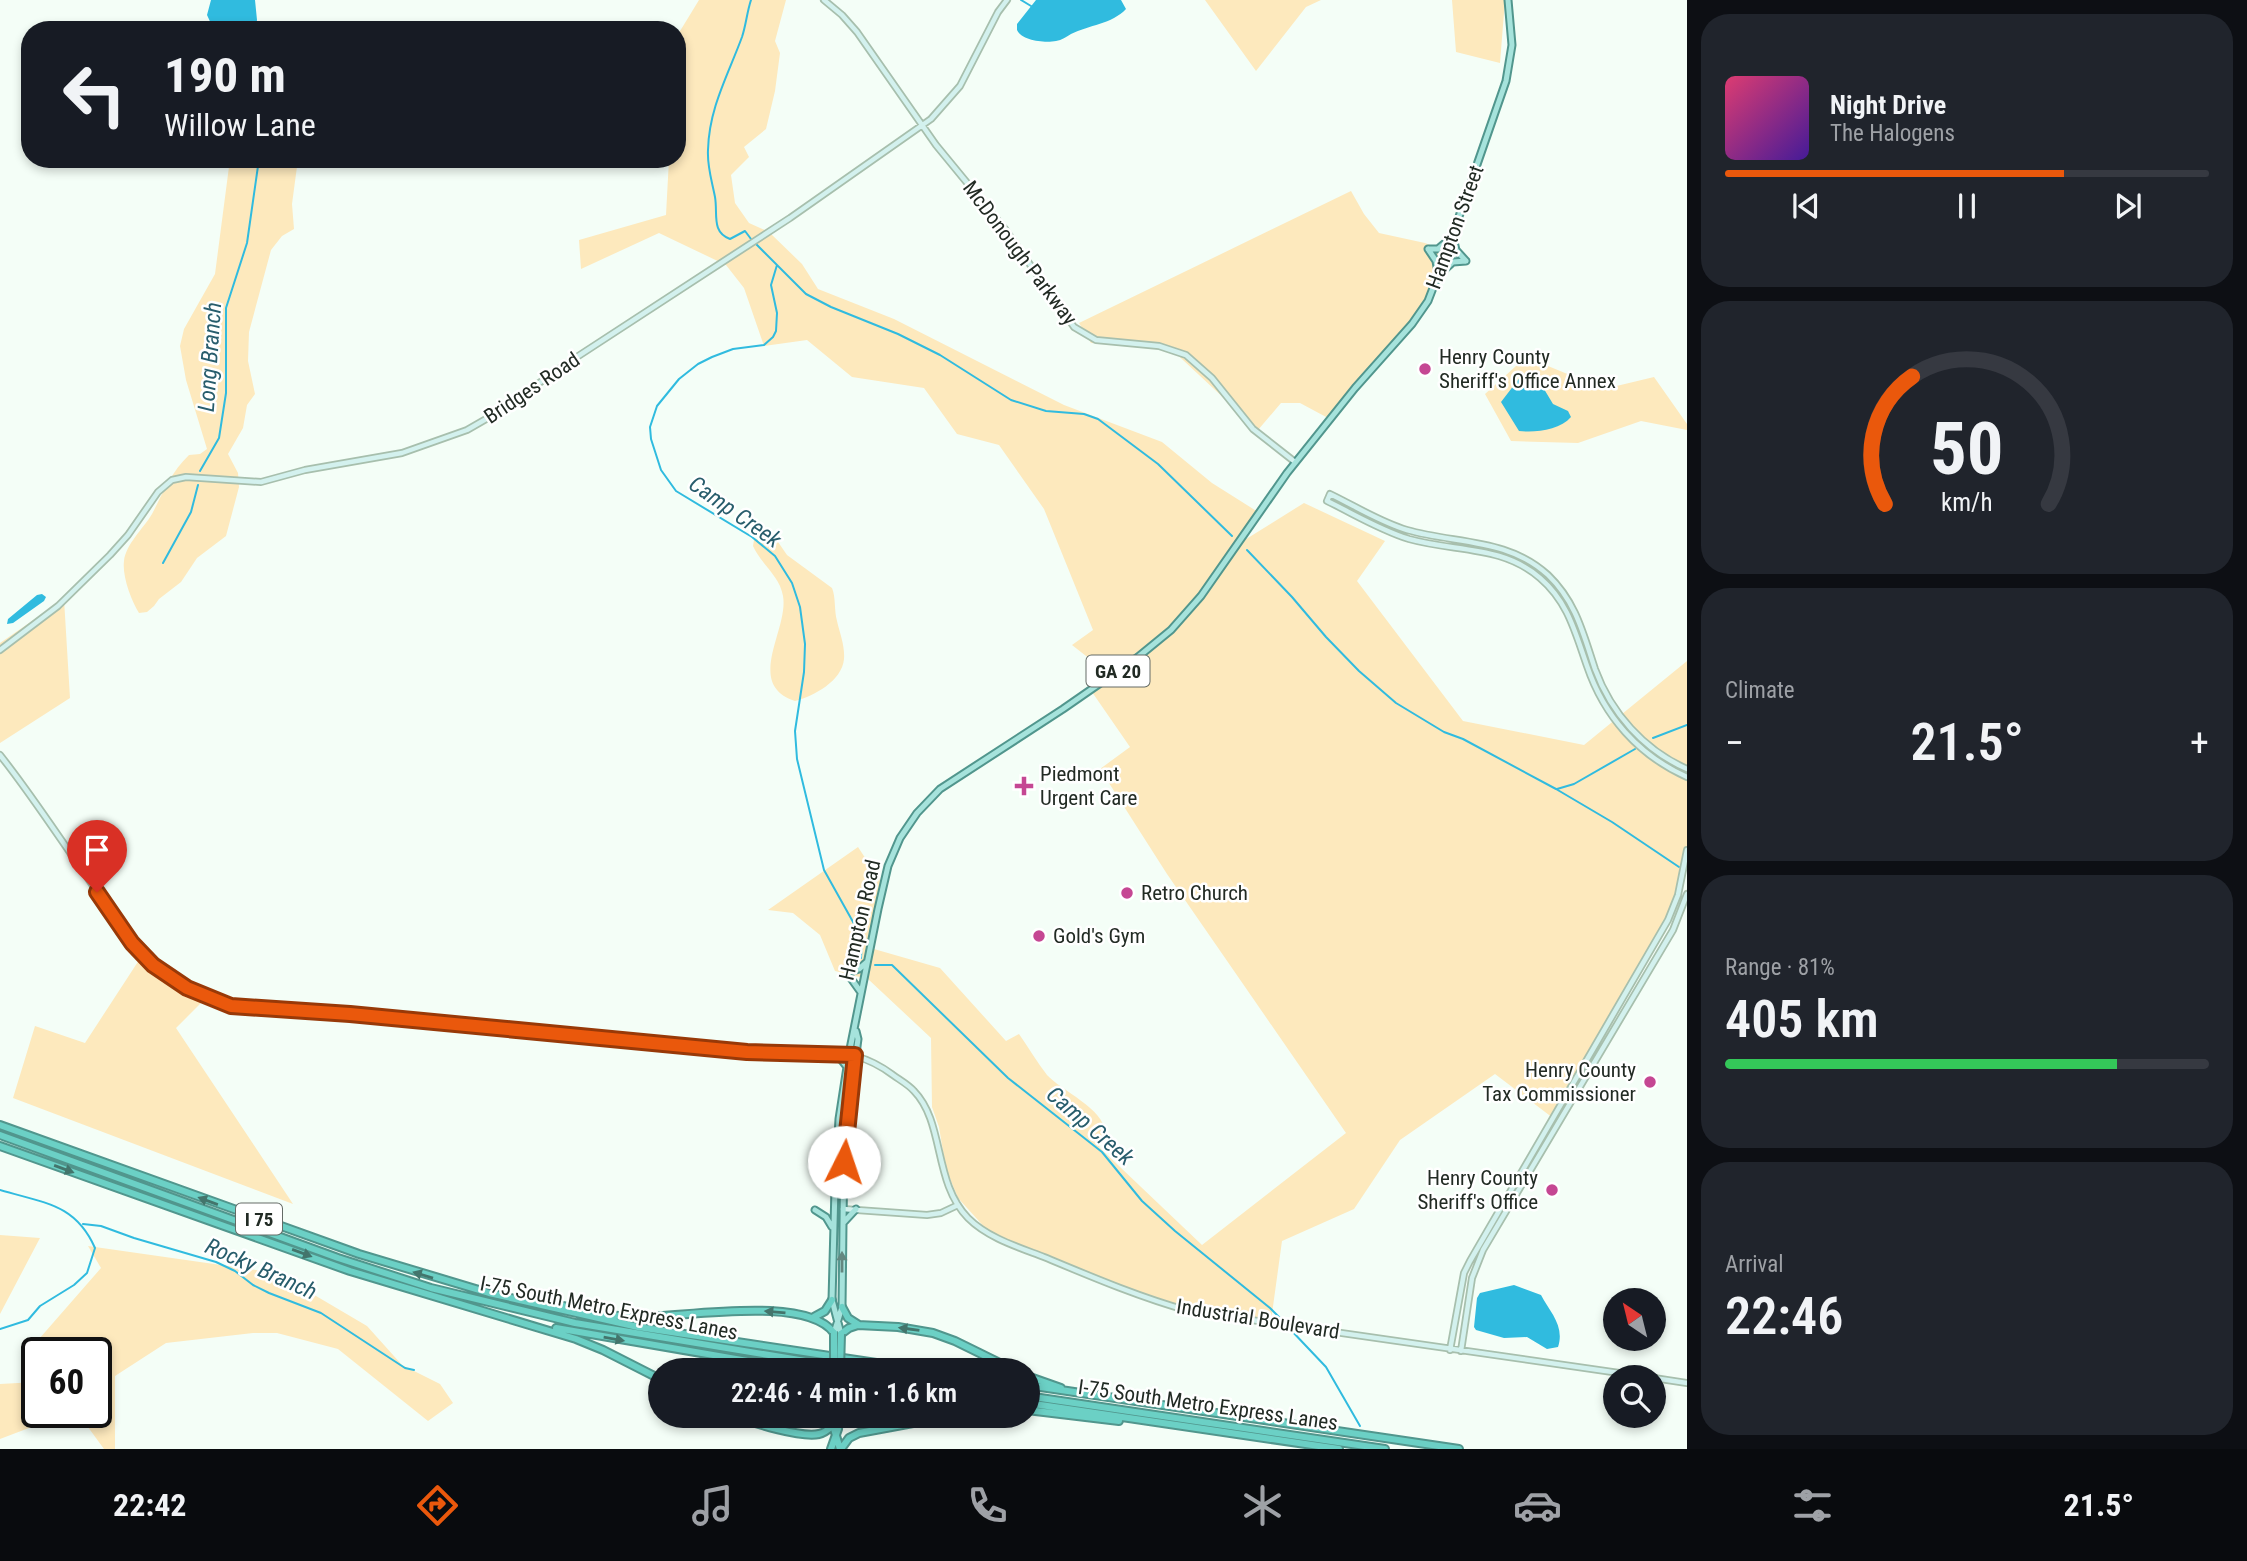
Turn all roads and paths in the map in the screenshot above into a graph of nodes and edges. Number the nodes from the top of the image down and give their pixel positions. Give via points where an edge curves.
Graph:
1 (824, 0) edge
2 (1007, 0) edge
3 (1508, 0) edge
4 (922, 126) junction
5 (1453, 236) junction
6 (1438, 276) junction
7 (1295, 462) junction
8 (1252, 524) joint
9 (0, 650) edge
10 (0, 755) edge
11 (1687, 769) edge
12 (1687, 777) edge
13 (1687, 850) edge
14 (1687, 894) edge
15 (867, 962) junction
16 (861, 993) junction
17 (855, 1024) junction
18 (830, 1053) junction
19 (853, 1055) junction
20 (847, 1067) junction
21 (0, 1125) edge
22 (0, 1135) edge
23 (0, 1146) edge
24 (958, 1205) junction
25 (843, 1209) junction
26 (856, 1209) junction
27 (815, 1210) dead end
28 (842, 1224) junction
29 (833, 1230) junction
30 (489, 1293) junction
31 (832, 1300) junction
32 (842, 1307) junction
33 (813, 1318) junction
34 (838, 1319) junction
35 (523, 1322) junction
36 (861, 1325) junction
37 (838, 1334) junction
38 (1450, 1350) junction
39 (1461, 1351) junction
40 (723, 1358) edge
41 (786, 1358) edge
42 (835, 1358) edge
43 (840, 1358) edge
44 (843, 1358) edge
45 (990, 1358) edge
46 (1603, 1371) edge
47 (648, 1374) edge
48 (1666, 1380) edge
49 (1040, 1381) edge
50 (1687, 1384) edge
51 (1040, 1387) edge
52 (1069, 1392) junction
53 (1040, 1398) edge
54 (1040, 1405) edge
55 (1040, 1411) edge
56 (1170, 1424) junction
57 (776, 1428) edge
58 (829, 1428) edge
59 (836, 1428) edge
60 (845, 1428) edge
61 (886, 1428) edge
62 (859, 1433) junction
63 (814, 1435) junction
64 (836, 1435) junction
65 (830, 1449) edge
66 (840, 1449) edge
67 (1339, 1449) edge
68 (1385, 1449) edge
69 (1459, 1449) edge

1 - 4 street, McDonough Parkway via 853,27
2 - 4 street, Bridges Road via 960,86
3 - 5 main road, Hampton Street / GA 20 via 1510,66
4 - 7 street, McDonough Parkway via 999,221 1074,327 1096,340 1159,346 1186,355 1212,377 1253,429
4 - 9 street, Bridges Road via 467,430 402,453 261,482 186,477 168,482 110,555 58,606
5 - 6 main road, Hampton Street / GA 20
5 - 6 main road via 1438,249 1428,249
5 - 6 main road via 1456,250 1466,261 1453,262
6 - 7 main road, Hampton Street / GA 20 via 1412,324
7 - 8 main road, Hampton Street / GA 20
8 - 15 main road, Hampton Road / GA 20 via 1201,596 1161,638 1073,703 960,775 916,813 888,866
10 - 18 street via 132,943 169,977 215,1002 747,1052
11 - 12 street via 1649,745 1619,713 1599,679 1578,616 1564,592 1541,569 1494,545 1399,527 1330,494 1327,501 1408,538 1500,555 1530,570 1567,611 1597,691 1617,723 1650,756
13 - 38 street via 1668,920 1464,1273
14 - 39 street via 1673,930 1483,1250 1472,1278
15 - 16 main road, Hampton Road / GA 20
15 - 16 main road via 850,974
16 - 17 main road, Hampton Road / GA 20
17 - 19 main road, Hampton Road / GA 20
17 - 19 main road, Hampton Road / GA 20 via 858,1040
18 - 19 street
18 - 20 main road
19 - 20 main road, Hampton Road / GA 20
19 - 24 street, Industrial Boulevard via 879,1065 914,1091 925,1108 947,1184
19 - 25 main road, Hampton Road / GA 20
20 - 29 main road, Hampton Road / GA 20 via 837,1140
30 -> 21 highway, I 75 via 359,1254
22 - 41 highway, I-75 South Metro Express Lanes via 442,1291 588,1326
23 -> 35 highway, I 75 via 350,1271
24 - 26 street via 928,1216
24 - 38 street, Industrial Boulevard via 975,1224 998,1238 1149,1300 1189,1311
25 - 26 street
25 - 28 main road, Hampton Road / GA 20
26 - 28 main road
27 - 29 main road via 829,1220
32 -> 28 main road, Hampton Road / GA 20
29 - 31 main road, Hampton Road / GA 20
33 -> 30 highway via 754,1311 626,1317
30 - 44 highway, I 75 via 638,1327
31 - 33 highway
31 - 34 main road, Hampton Road / GA 20
32 - 34 main road, Hampton Road / GA 20
32 - 36 highway via 848,1318
33 - 37 highway
34 - 37 main road, Hampton Road / GA 20
35 -> 40 highway, I 75
35 - 47 highway via 589,1344
36 - 37 highway
45 -> 36 highway via 933,1333
37 - 42 highway, Hampton Road / GA 20, bridge
37 - 43 highway, Hampton Road / GA 20, bridge
38 - 39 street, Industrial Boulevard
39 - 46 street, Industrial Boulevard
48 - 50 street
49 - 52 highway
51 - 52 highway
52 - 69 highway
53 - 68 highway, I-75 South Metro Express Lanes
54 - 56 highway
55 - 56 highway
56 - 67 highway
57 - 63 highway
58 - 63 highway
59 - 64 highway
60 - 62 highway
61 - 62 highway
62 - 66 highway
63 - 65 highway
64 - 65 highway
64 - 66 highway

